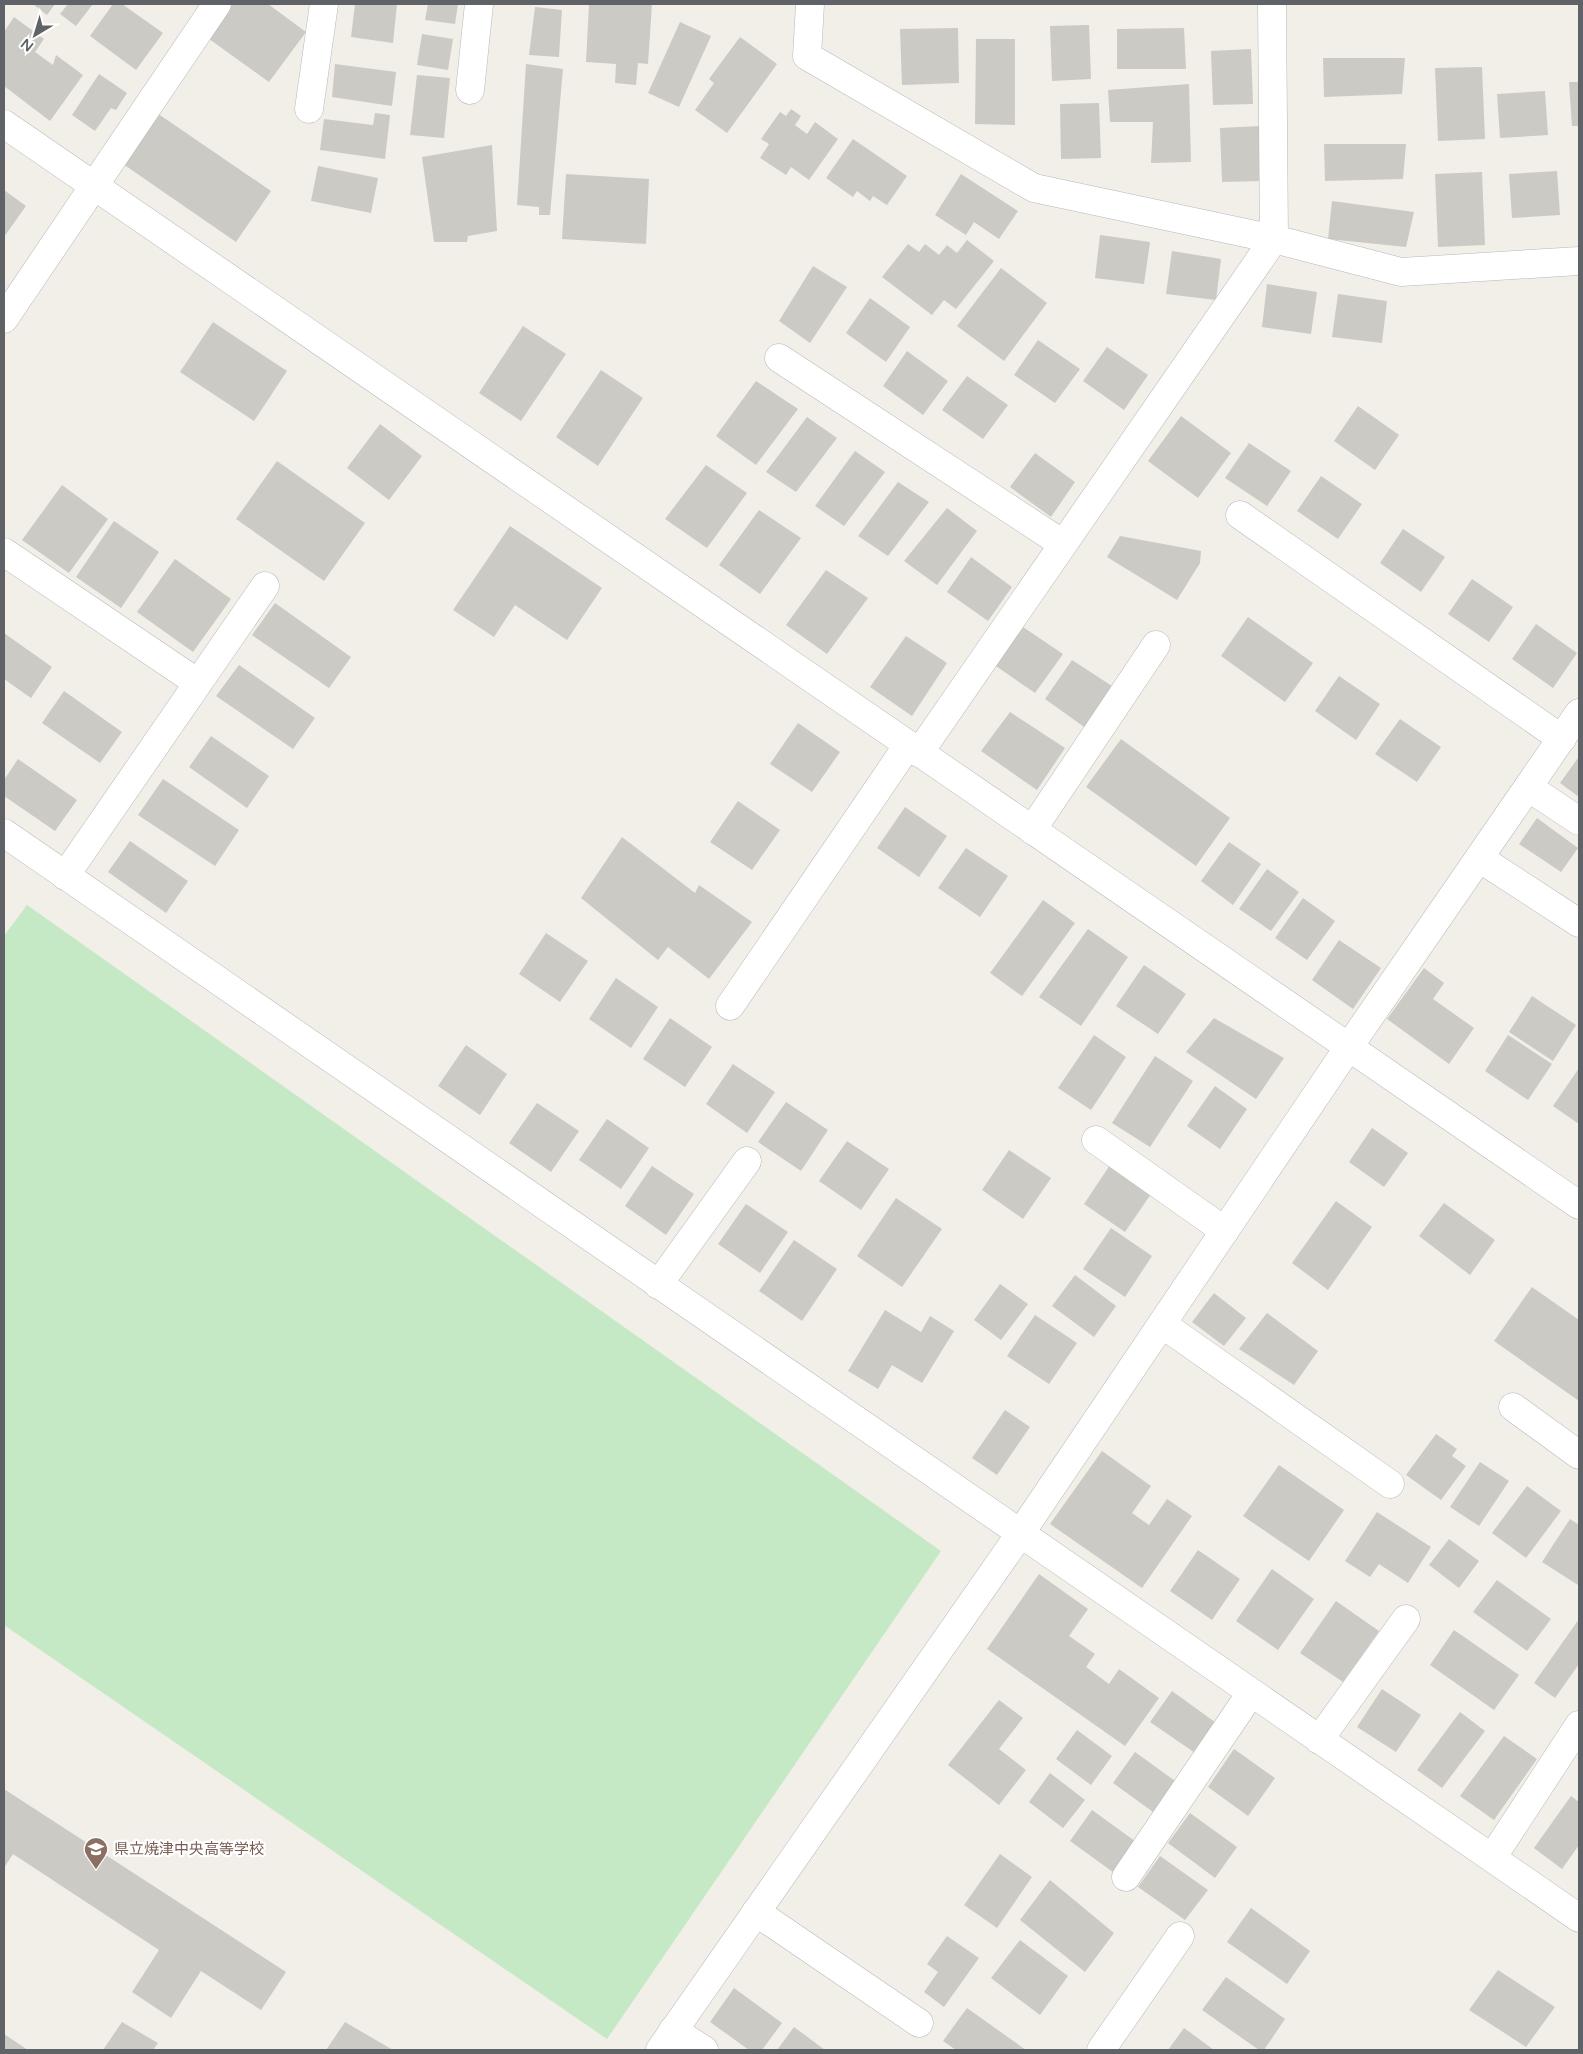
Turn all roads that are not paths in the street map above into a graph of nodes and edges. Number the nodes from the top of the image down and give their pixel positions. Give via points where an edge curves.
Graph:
1 (217, 4) edge
2 (324, 4) edge
3 (479, 4) edge
4 (810, 4) edge
5 (1272, 4) edge
6 (470, 90) dead end
7 (308, 109) dead end
8 (4, 124) edge
9 (95, 186) junction
10 (1274, 238) junction
11 (1579, 261) edge
12 (4, 319) edge
13 (778, 358) dead end
14 (1240, 515) dead end
15 (1063, 544) junction
16 (4, 552) edge
17 (265, 586) dead end
18 (1156, 645) dead end
19 (198, 683) junction
20 (1579, 713) edge
21 (1562, 738) junction
22 (913, 749) junction
23 (1528, 787) junction
24 (1579, 821) edge
25 (1032, 830) junction
26 (4, 833) edge
27 (1480, 858) junction
28 (65, 876) junction
29 (1579, 923) edge
30 (730, 1006) dead end
31 (1348, 1048) junction
32 (1096, 1140) dead end
33 (747, 1162) dead end
34 (1579, 1205) edge
35 (1225, 1231) junction
36 (658, 1285) junction
37 (1162, 1324) junction
38 (1513, 1406) dead end
39 (1579, 1455) edge
40 (1390, 1484) dead end
41 (1020, 1534) junction
42 (1406, 1619) dead end
43 (1251, 1692) junction
44 (1579, 1725) edge
45 (1319, 1740) junction
46 (1492, 1858) junction
47 (1126, 1877) dead end
48 (756, 1912) junction
49 (1579, 1918) edge
50 (1180, 1936) dead end
51 (919, 2023) dead end
52 (667, 2040) edge
53 (704, 2050) edge
54 (1101, 2050) edge

1 - 9 street
2 - 7 street
3 - 6 street
4 - 10 street via 807,56 1034,188
5 - 10 street
8 - 9 street
9 - 12 street
9 - 22 street
10 - 11 street via 1401,272
10 - 15 street
13 - 15 street
14 - 21 street
15 - 22 street
16 - 19 street
17 - 19 street
18 - 25 street
19 - 28 street
20 - 21 street
21 - 23 street
22 - 25 street
22 - 30 street
23 - 24 street
23 - 27 street
25 - 31 street
26 - 28 street
27 - 29 street
27 - 31 street
28 - 36 street
31 - 34 street
31 - 35 street
32 - 35 street
33 - 36 street
35 - 37 street
36 - 41 street
37 - 40 street
37 - 41 street
38 - 39 street
41 - 43 street
41 - 48 street
42 - 45 street
43 - 45 street
43 - 47 street
44 - 46 street
45 - 46 street
46 - 49 street
48 - 51 street
48 - 52 street
50 - 54 street
52 - 53 street

